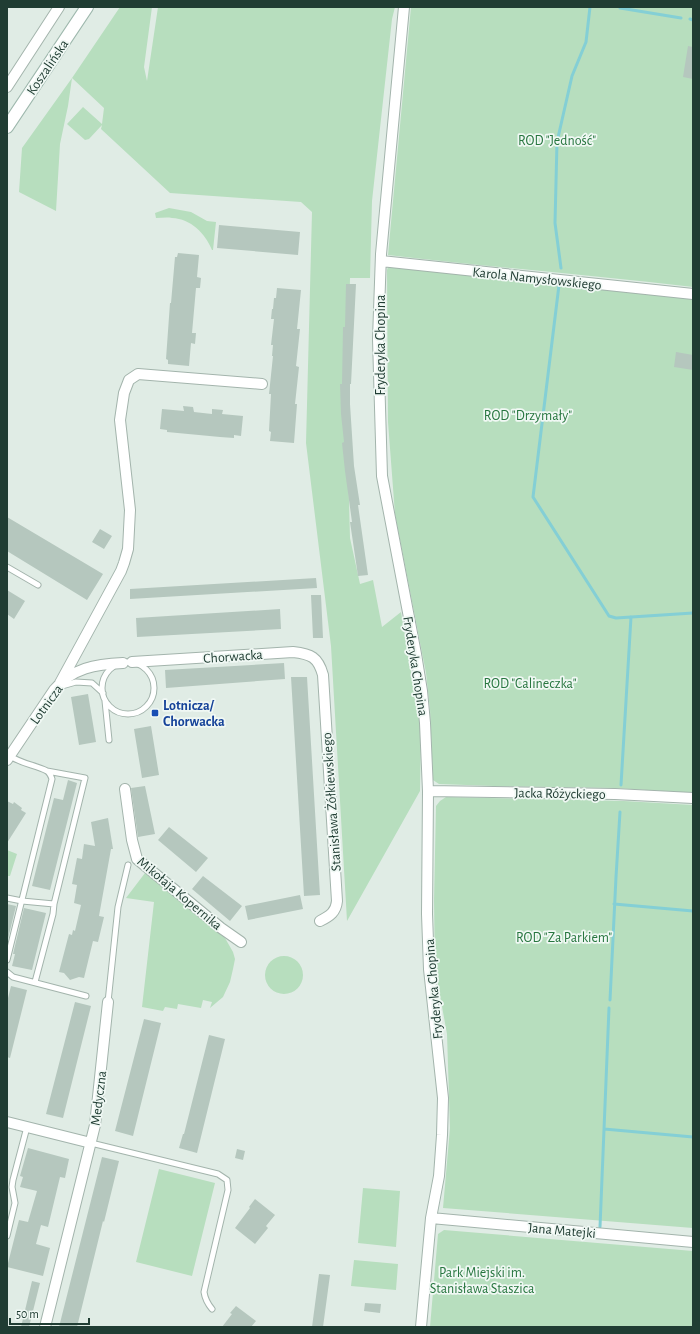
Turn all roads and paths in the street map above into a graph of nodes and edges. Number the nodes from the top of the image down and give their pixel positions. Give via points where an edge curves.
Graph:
1 (59, 7) edge
2 (87, 7) edge
3 (404, 7) edge
4 (7, 87) edge
5 (7, 127) edge
6 (381, 261) junction
7 (693, 294) edge
8 (262, 384) dead end
9 (7, 567) edge
10 (38, 585) dead end
11 (128, 663) junction
12 (323, 675) joint
13 (57, 686) junction
14 (103, 693) junction
15 (105, 700) junction
16 (109, 740) dead end
17 (8, 758) edge
18 (47, 771) junction
19 (125, 789) dead end
20 (428, 791) junction
21 (693, 798) edge
22 (128, 865) dead end
23 (7, 898) edge
24 (22, 902) junction
25 (54, 904) junction
26 (320, 921) dead end
27 (241, 942) dead end
28 (7, 960) edge
29 (7, 972) edge
30 (35, 982) junction
31 (86, 996) dead end
32 (108, 1002) joint
33 (7, 1122) edge
34 (27, 1127) junction
35 (91, 1143) junction
36 (431, 1218) junction
37 (7, 1236) edge
38 (693, 1242) edge
39 (212, 1309) dead end
40 (45, 1327) edge
41 (421, 1327) edge

1 - 4 street
2 - 5 street, Koszalińska
3 - 6 street, Fryderyka Chopina
6 - 7 street, Karola Namysłowskiego
6 - 20 street, Fryderyka Chopina via 378,339 382,476 422,691
8 - 13 street via 138,374 129,380 124,393 120,420 130,510 128,549 121,571
9 - 10 lane
11 - 12 street, Chorwacka via 293,652 315,659
11 - 13 street, Lotnicza via 83,668
11 - 14 lane via 110,670 104,679
11 - 15 lane via 143,667 152,677 154,690 151,701 141,711 130,714 116,712
12 - 26 street, Stanisława Żółkiewskiego via 338,901 329,917
13 - 14 lane via 92,683
13 - 17 street, Lotnicza
14 - 15 lane
15 - 16 lane
17 - 18 lane
18 - 24 lane via 51,776 52,785
18 - 25 lane via 85,778
19 - 27 street, Mikołaja Kopernika via 137,859
20 - 21 street, Jacka Różyckiego
20 - 36 street, Fryderyka Chopina via 429,969 443,1098 439,1176
22 - 32 lane, Medyczna via 118,908
23 - 24 lane
24 - 25 lane
24 - 28 lane
25 - 30 lane
29 - 30 lane
30 - 31 lane
32 - 35 street, Medyczna
33 - 34 street
34 - 35 street
34 - 37 lane via 13,1180 15,1203
35 - 39 lane via 218,1174 227,1180 228,1190 204,1292 204,1298
35 - 40 street, Medyczna
36 - 38 street, Jana Matejki
36 - 41 street, Fryderyka Chopina

